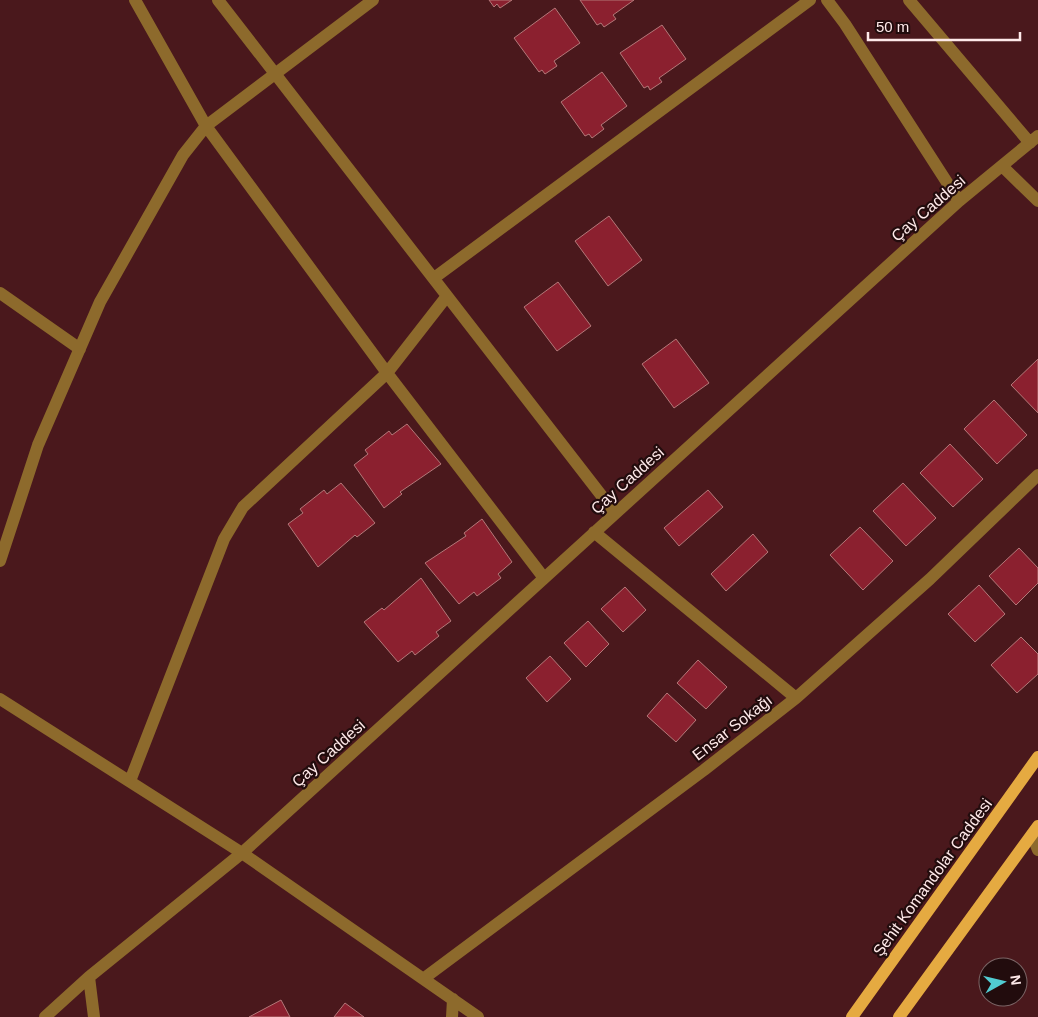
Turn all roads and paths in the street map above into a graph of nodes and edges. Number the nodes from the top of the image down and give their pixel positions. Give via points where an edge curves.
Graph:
1 (135, 0) edge
2 (218, 0) edge
3 (372, 0) edge
4 (810, 0) edge
5 (826, 0) edge
6 (909, 0) edge
7 (276, 75) junction
8 (206, 126) junction
9 (1034, 140) edge
10 (1002, 166) junction
11 (959, 201) junction
12 (1038, 201) edge
13 (434, 278) junction
14 (0, 293) edge
15 (447, 296) junction
16 (80, 349) junction
17 (387, 373) junction
18 (1038, 475) edge
19 (615, 513) junction
20 (594, 532) junction
21 (0, 561) edge
22 (544, 578) junction
23 (796, 698) junction
24 (0, 699) edge
25 (1038, 757) edge
26 (130, 781) junction
27 (1035, 830) edge
28 (1038, 850) edge
29 (242, 853) junction
30 (89, 977) junction
31 (423, 979) junction
32 (453, 999) junction
33 (46, 1017) edge
34 (94, 1017) edge
35 (452, 1017) edge
36 (478, 1017) edge
37 (852, 1017) edge
38 (899, 1017) edge

1 - 8 street
2 - 7 street
3 - 7 street
4 - 13 street
5 - 11 street via 845,24
6 - 9 street
7 - 8 street
7 - 13 street
8 - 16 street via 183,155 110,284
8 - 17 street
9 - 10 street, Çay Caddesi
10 - 11 street, Çay Caddesi
10 - 12 street
11 - 19 street, Çay Caddesi
13 - 15 street
14 - 16 street
15 - 17 street
15 - 19 street
16 - 21 street via 38,445
17 - 22 street
17 - 26 street via 243,507 224,539
18 - 23 street, Ensar Sokağı via 930,580
19 - 20 street, Çay Caddesi
20 - 22 street, Çay Caddesi
20 - 23 street
22 - 29 street, Çay Caddesi
23 - 31 street, Ensar Sokağı
24 - 26 street
25 - 37 main road, Şehit Komandolar Caddesi
26 - 29 street
27 - 28 street
27 - 38 main road
29 - 30 street, Çay Caddesi
29 - 31 street
30 - 33 street, Çay Caddesi
30 - 34 street
31 - 32 street
32 - 35 street
32 - 36 street

